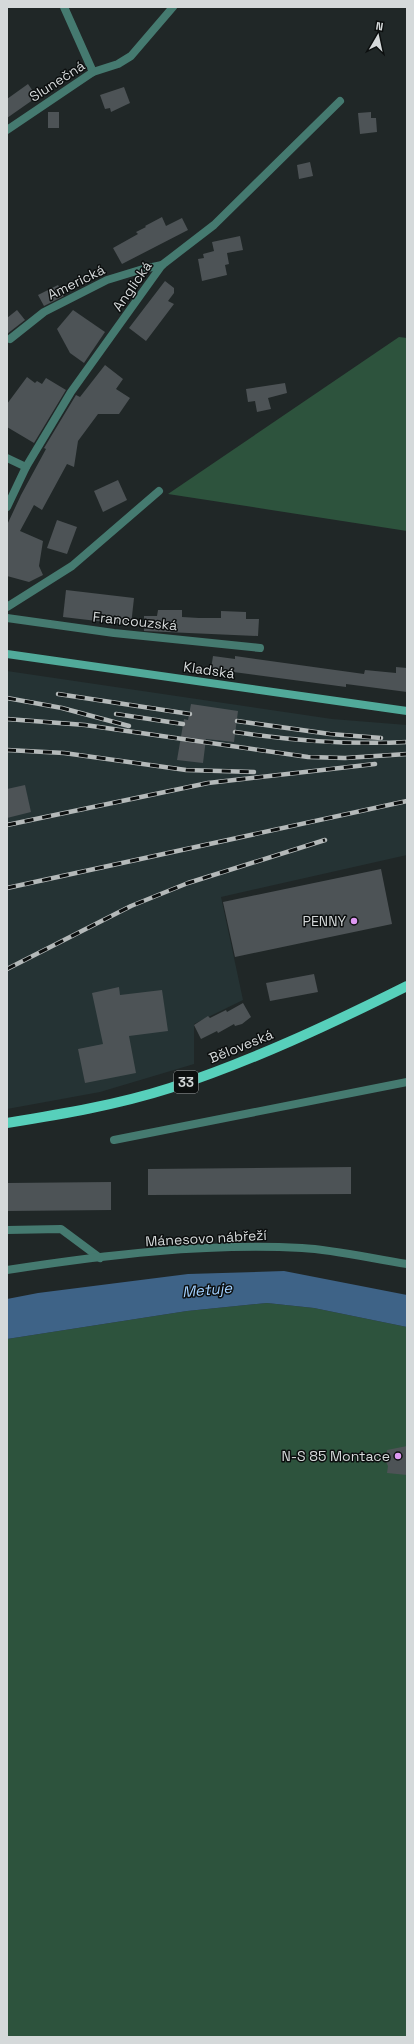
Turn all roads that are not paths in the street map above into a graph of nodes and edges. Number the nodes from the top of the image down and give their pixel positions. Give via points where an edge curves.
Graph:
1 (64, 7) edge
2 (173, 7) edge
3 (93, 72) junction
4 (340, 101) dead end
5 (7, 130) edge
6 (162, 265) junction
7 (10, 339) dead end
8 (7, 458) edge
9 (26, 467) junction
10 (159, 491) dead end
11 (7, 507) edge
12 (7, 607) edge
13 (7, 618) edge
14 (260, 648) dead end
15 (7, 654) edge
16 (407, 712) edge
17 (407, 986) edge
18 (407, 1082) edge
19 (7, 1123) edge
20 (114, 1140) dead end
21 (7, 1230) edge
22 (100, 1258) junction
23 (407, 1264) edge
24 (7, 1270) edge

1 - 3 street
2 - 3 street, Slunečná via 131,56 118,64
3 - 5 street, Slunečná
4 - 6 street, Anglická via 214,225
6 - 7 street, Americká via 143,268 107,280 44,312
6 - 9 street, Anglická via 71,392
8 - 9 street
9 - 11 street, Anglická
10 - 12 street via 72,566
13 - 14 street, Francouzská via 114,633
15 - 16 main road, Kladská
17 - 19 main road, Běloveská / 33 via 356,1012 266,1051 177,1085 89,1109
18 - 20 street
21 - 22 street via 60,1229
22 - 23 street, Mánesovo nábřeží via 181,1250 304,1248
22 - 24 street, Mánesovo nábřeží

